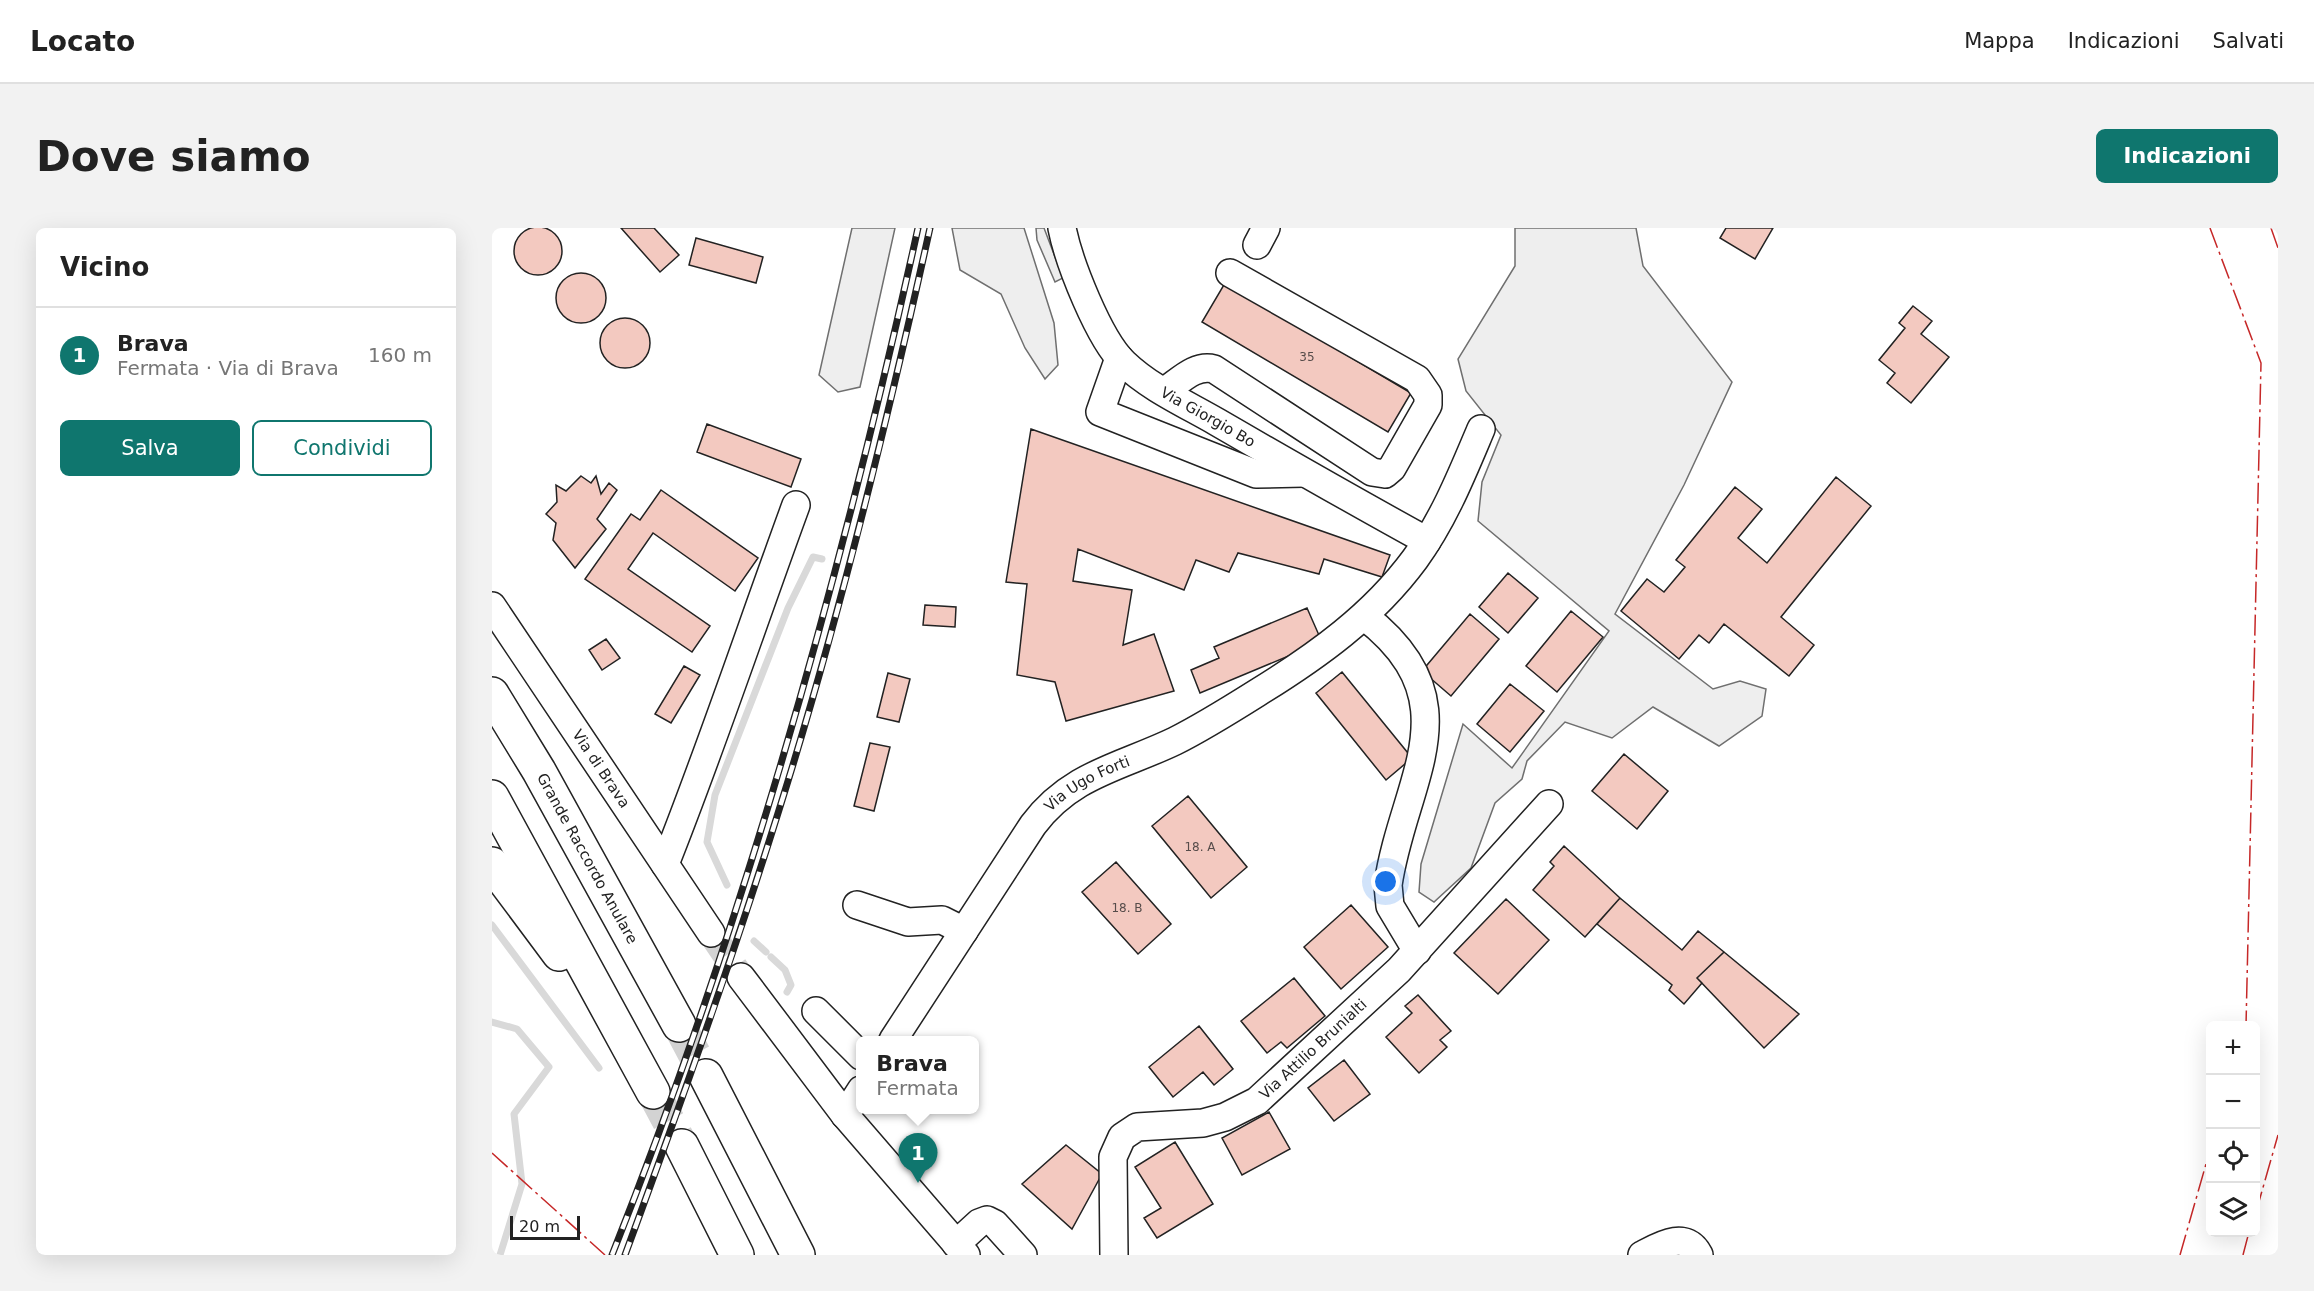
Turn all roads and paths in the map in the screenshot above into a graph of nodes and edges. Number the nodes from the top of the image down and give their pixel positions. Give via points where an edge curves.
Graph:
1 (1062, 228) edge
2 (1230, 273) dead end
3 (1119, 358) junction
4 (1165, 391) junction
5 (1481, 429) dead end
6 (1304, 473) junction
7 (796, 506) dead end
8 (1427, 541) junction
9 (492, 606) edge
10 (1364, 616) junction
11 (492, 694) edge
12 (492, 797) edge
13 (1549, 804) dead end
14 (492, 864) edge
15 (665, 864) junction
16 (857, 905) dead end
17 (964, 931) junction
18 (711, 933) tunnel mouth
19 (1417, 951) junction
20 (741, 977) tunnel mouth
21 (816, 1011) dead end
22 (679, 1025) tunnel mouth
23 (896, 1036) edge
24 (856, 1051) edge
25 (637, 1061) junction
26 (706, 1076) tunnel mouth
27 (653, 1092) tunnel mouth
28 (856, 1098) edge
29 (845, 1115) junction
30 (682, 1146) tunnel mouth
31 (961, 1250) edge
32 (737, 1255) edge
33 (798, 1255) edge
34 (1023, 1255) edge
35 (1114, 1255) edge
36 (1642, 1255) edge
37 (1699, 1255) edge

1 - 3 street, Via Giorgio Bo via 1104,336
2 - 4 street via 1417,379 1428,395 1428,405 1385,474 1372,472 1214,369 1194,371
3 - 4 street, Via Giorgio Bo
3 - 6 street via 1100,412 1256,474
4 - 6 street, Via Giorgio Bo
5 - 8 street, Via Ugo Forti via 1445,511
6 - 8 street, Via Giorgio Bo
7 - 15 street
8 - 10 street, Via Ugo Forti
9 - 15 street, Via di Brava
10 - 17 street, Via Ugo Forti via 1302,664 1198,729 1090,776 1057,797 1033,825
10 - 19 street via 1386,635 1406,661 1425,708 1422,760 1388,885 1390,906
11 - 22 highway, Grande Raccordo Anulare via 539,771
12 - 25 highway
13 - 19 street, Via Attilio Brunialti
14 - 25 highway
15 - 18 street, Via di Brava
16 - 17 street via 908,922 942,920
17 - 23 street, Via Ugo Forti
19 - 35 street, Via Attilio Brunialti via 1247,1107 1203,1123 1137,1127 1122,1137 1113,1157
20 - 29 street
21 - 24 street
25 - 27 highway
26 - 33 highway
28 - 29 street
29 - 31 street
30 - 32 highway
31 - 34 street via 979,1223 987,1220
36 - 37 street via 1674,1241 1690,1245

